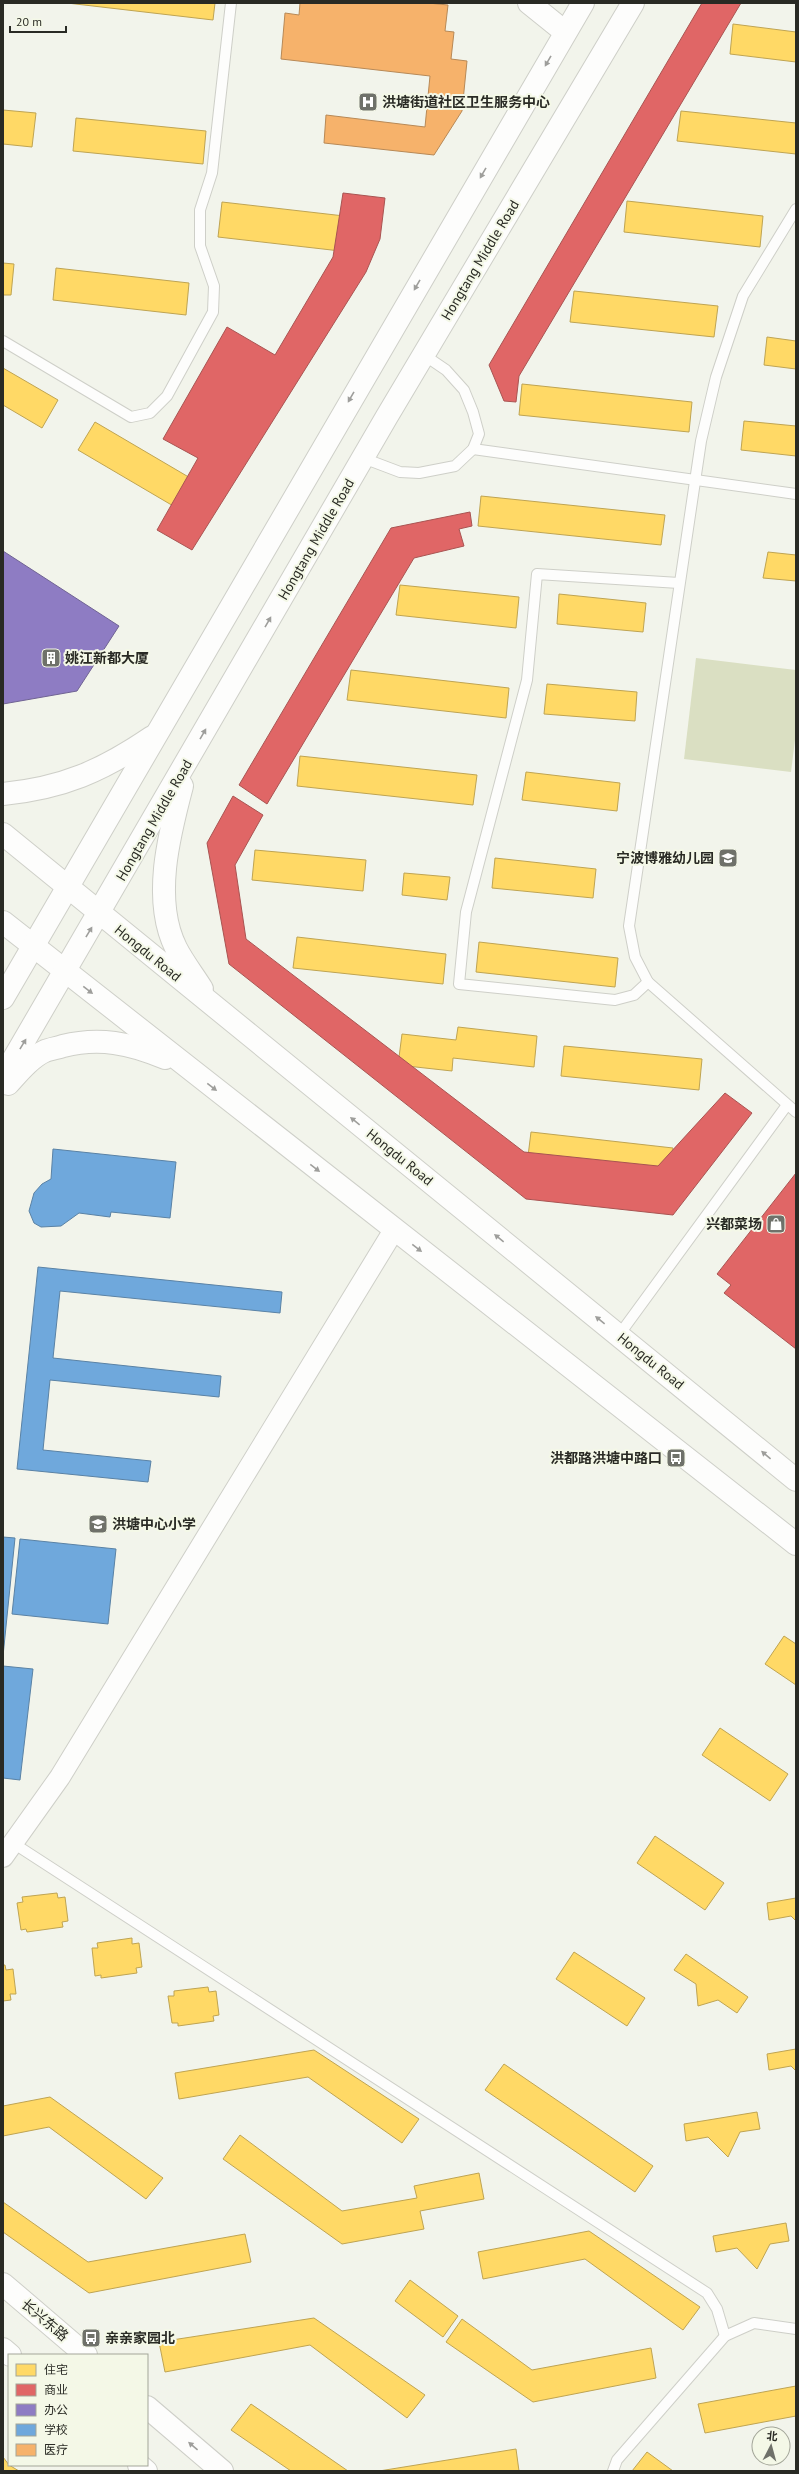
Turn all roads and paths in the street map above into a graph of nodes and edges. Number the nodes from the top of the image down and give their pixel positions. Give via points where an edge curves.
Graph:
1 (231, 3) edge
2 (529, 3) edge
3 (583, 3) edge
4 (633, 3) edge
5 (565, 32) junction
6 (796, 210) edge
7 (3, 341) edge
8 (424, 355) junction
9 (473, 449) junction
10 (363, 458) junction
11 (694, 480) junction
12 (796, 494) edge
13 (679, 583) junction
14 (157, 734) junction
15 (188, 760) junction
16 (3, 794) edge
17 (3, 834) edge
18 (68, 887) junction
19 (100, 913) junction
20 (3, 922) edge
21 (33, 946) junction
22 (65, 972) junction
23 (648, 982) junction
24 (3, 998) edge
25 (211, 1003) junction
26 (186, 1067) junction
27 (3, 1077) edge
28 (3, 1090) edge
29 (787, 1105) junction
30 (796, 1112) edge
31 (394, 1230) junction
32 (619, 1335) junction
33 (796, 1480) edge
34 (796, 1544) edge
35 (8, 1850) edge
36 (3, 2284) edge
37 (796, 2329) edge
38 (724, 2336) junction
39 (85, 2354) edge
40 (148, 2408) edge
41 (222, 2471) edge
42 (613, 2471) edge

1 - 7 lane via 212,173 200,210 200,246 214,286 212,312 167,396 150,414 131,417
2 - 5 main road
3 - 5 main road
4 - 8 main road, Hongtang Middle Road
5 -> 14 main road
6 - 11 lane via 743,296 716,377
8 - 9 lane via 446,370 464,390 479,434
8 - 10 main road, Hongtang Middle Road
9 - 10 lane via 455,466 419,473 388,469
9 - 11 lane
15 -> 10 main road, Hongtang Middle Road
11 - 12 lane
11 - 13 lane
13 - 23 lane via 629,926 635,957
13 - 23 lane via 538,574 527,680 466,912 459,984 615,1000 634,995
14 - 16 main road via 115,762 68,782 38,790
14 - 18 main road
15 - 19 main road, Hongtang Middle Road
15 - 25 main road via 168,843 164,883 166,914 176,947
17 - 18 main road, Hongdu Road
18 - 19 main road, Hongdu Road
18 - 21 main road
22 -> 19 main road, Hongtang Middle Road
19 - 25 main road, Hongdu Road
20 - 21 main road
21 - 22 main road
21 - 24 main road
22 -> 26 main road
27 -> 22 main road, Hongtang Middle Road
23 - 29 lane
32 -> 25 main road, Hongdu Road
26 - 28 main road via 123,1042 98,1040 74,1043 44,1051 23,1068
26 -> 31 main road
29 - 30 lane
29 - 32 lane
31 -> 34 main road
31 - 35 street via 60,1777
33 -> 32 main road, Hongdu Road
35 - 38 lane via 707,2293 717,2309
36 - 39 main road, 长兴东路
37 - 38 lane via 754,2324
38 - 42 lane via 617,2460
41 -> 40 main road

